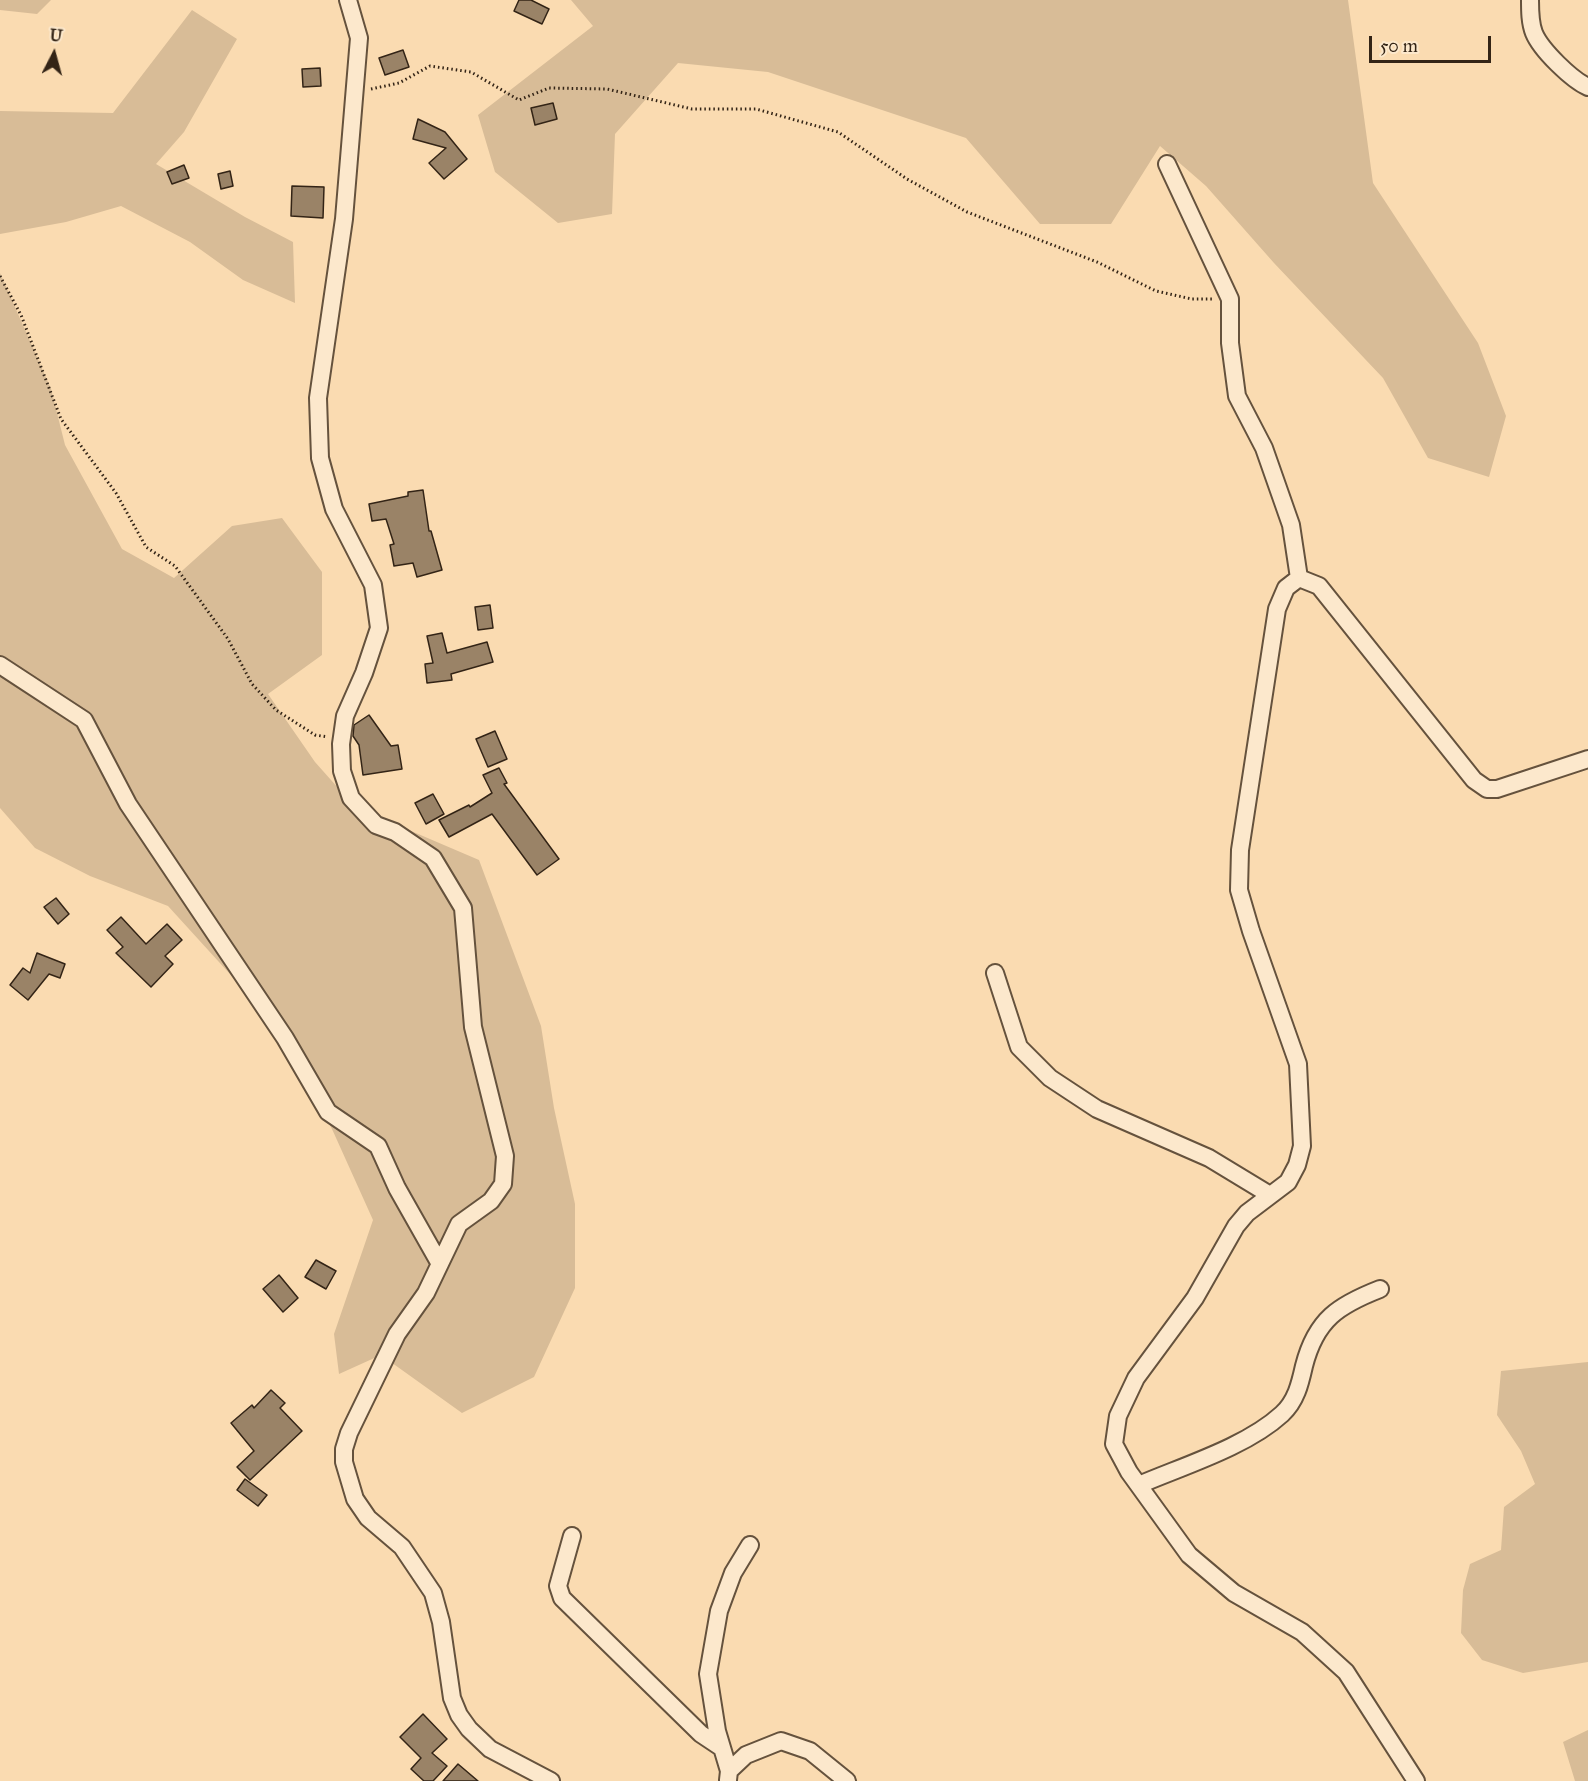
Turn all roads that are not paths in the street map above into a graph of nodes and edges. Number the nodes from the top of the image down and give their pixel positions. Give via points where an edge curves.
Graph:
1 (348, 0) edge
2 (1530, 0) edge
3 (1588, 87) edge
4 (1167, 164) dead end
5 (1299, 578) junction
6 (0, 664) edge
7 (1588, 759) edge
8 (995, 973) dead end
9 (1270, 1195) junction
10 (440, 1264) junction
11 (1380, 1289) dead end
12 (1139, 1485) junction
13 (572, 1536) dead end
14 (750, 1545) dead end
15 (722, 1748) junction
16 (728, 1776) edge
17 (551, 1781) edge
18 (847, 1781) edge
19 (1416, 1781) edge

1 - 10 street via 358,38 344,219 318,399 320,458 334,508 373,585 379,628 345,716 342,771 351,798 376,825 396,832 433,858 463,908 473,1027 505,1156 502,1184 491,1201 459,1224
2 - 3 street via 1531,22 1538,40
4 - 5 street via 1230,299 1230,343 1237,396 1264,448 1291,525
5 - 7 street via 1319,586 1474,780 1487,789
5 - 9 street via 1286,588 1277,609 1240,850 1239,890 1298,1064 1302,1146 1288,1182
6 - 10 street via 84,720 128,804 285,1038 328,1112 378,1146
8 - 9 street via 1019,1047 1050,1078 1097,1109 1209,1158
9 - 12 street via 1236,1226 1196,1298 1136,1378 1118,1416 1114,1444
10 - 17 street via 426,1293 397,1334 349,1433 344,1462 355,1499 368,1518 402,1547 433,1593 452,1698 469,1729 490,1749
11 - 12 street via 1332,1312 1305,1361 1297,1395 1282,1414 1244,1440
12 - 19 street via 1189,1555 1234,1593 1302,1632 1346,1672
13 - 15 street via 558,1586 562,1598 701,1734
14 - 15 street via 732,1573 719,1611 708,1674
15 - 16 street
16 - 18 street via 746,1755 781,1741 810,1751

